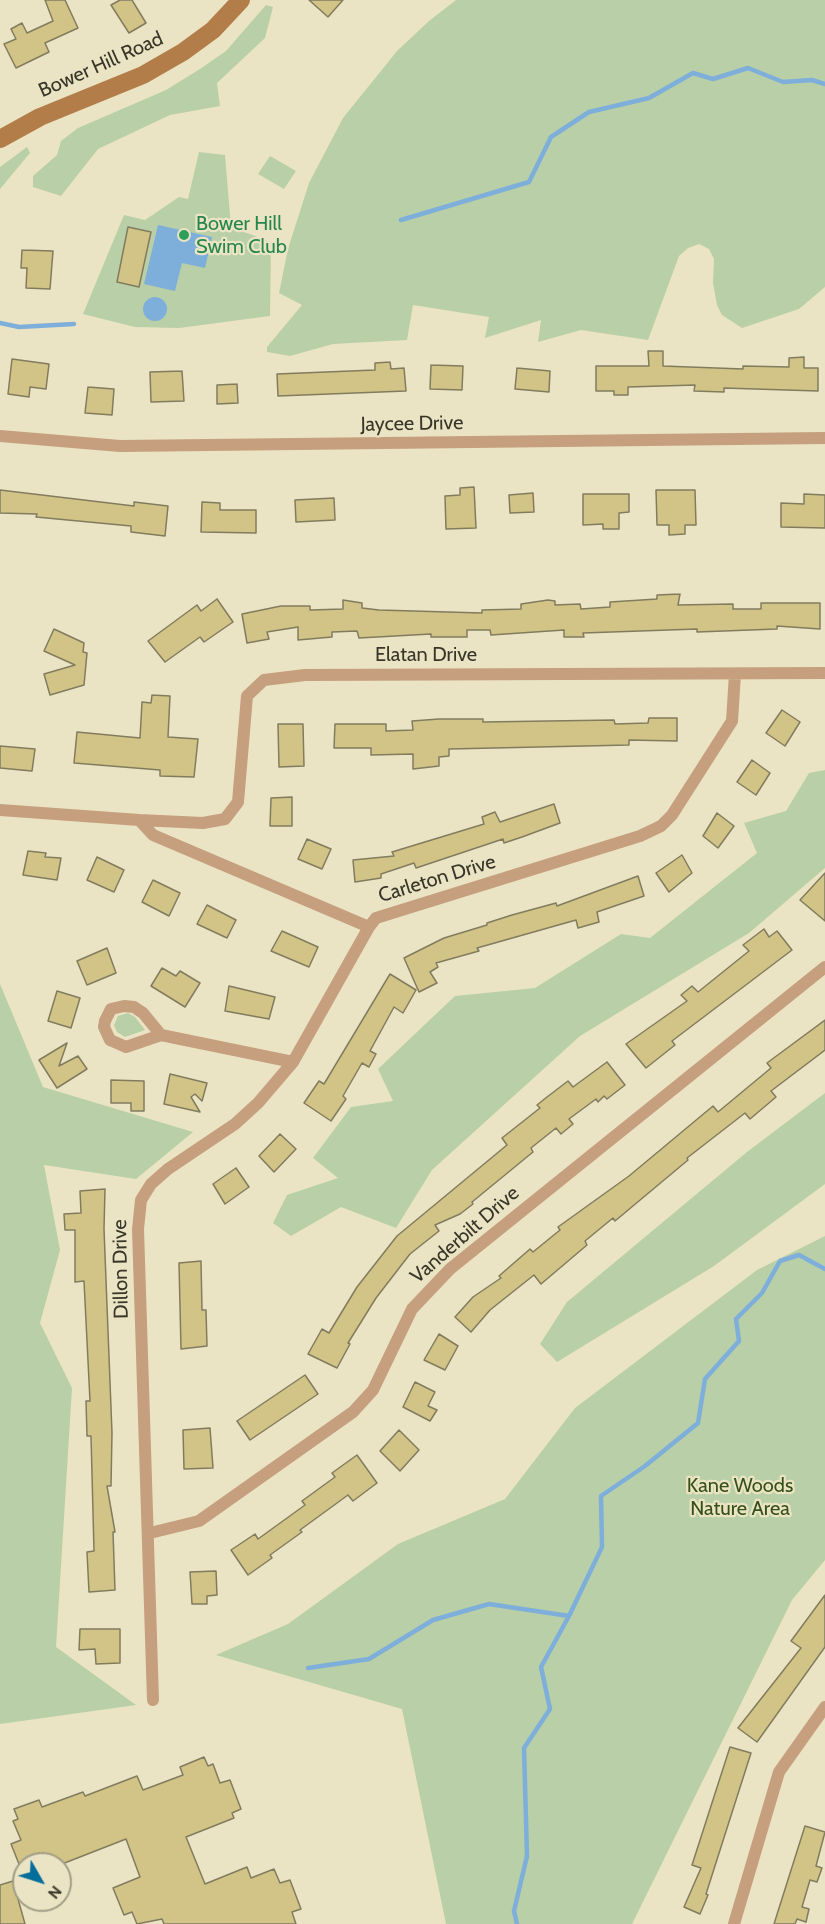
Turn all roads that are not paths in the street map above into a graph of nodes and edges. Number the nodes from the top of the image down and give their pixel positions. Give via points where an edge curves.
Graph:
1 (241, 0) edge
2 (0, 138) edge
3 (0, 436) edge
4 (825, 438) edge
5 (825, 673) edge
6 (735, 674) junction
7 (0, 810) edge
8 (139, 820) junction
9 (369, 927) junction
10 (825, 967) edge
11 (161, 1035) junction
12 (293, 1062) junction
13 (150, 1533) junction
14 (153, 1700) dead end
15 (825, 1707) edge
16 (734, 1924) edge

1 - 2 main road, Bower Hill Road via 213,30 143,75 40,117
3 - 4 street, Jaycee Drive via 120,446
5 - 6 street, Elatan Drive
6 - 8 street, Elatan Drive via 305,675 264,680 247,696 238,802 225,819 203,823
6 - 9 street, Carleton Drive via 732,721 661,826 640,836 376,918
7 - 8 street
8 - 9 street, Carleton Drive via 153,835
9 - 12 street, Dillon Drive
10 - 13 street, Vanderbilt Drive via 450,1269 412,1309 373,1389 354,1412 199,1521
11 - 11 street via 134,1007 111,1009 105,1021 110,1040 126,1047
11 - 12 street
12 - 13 street, Dillon Drive via 235,1124 168,1169 141,1200 138,1229
13 - 14 street, Dillon Drive
15 - 16 street via 779,1772

